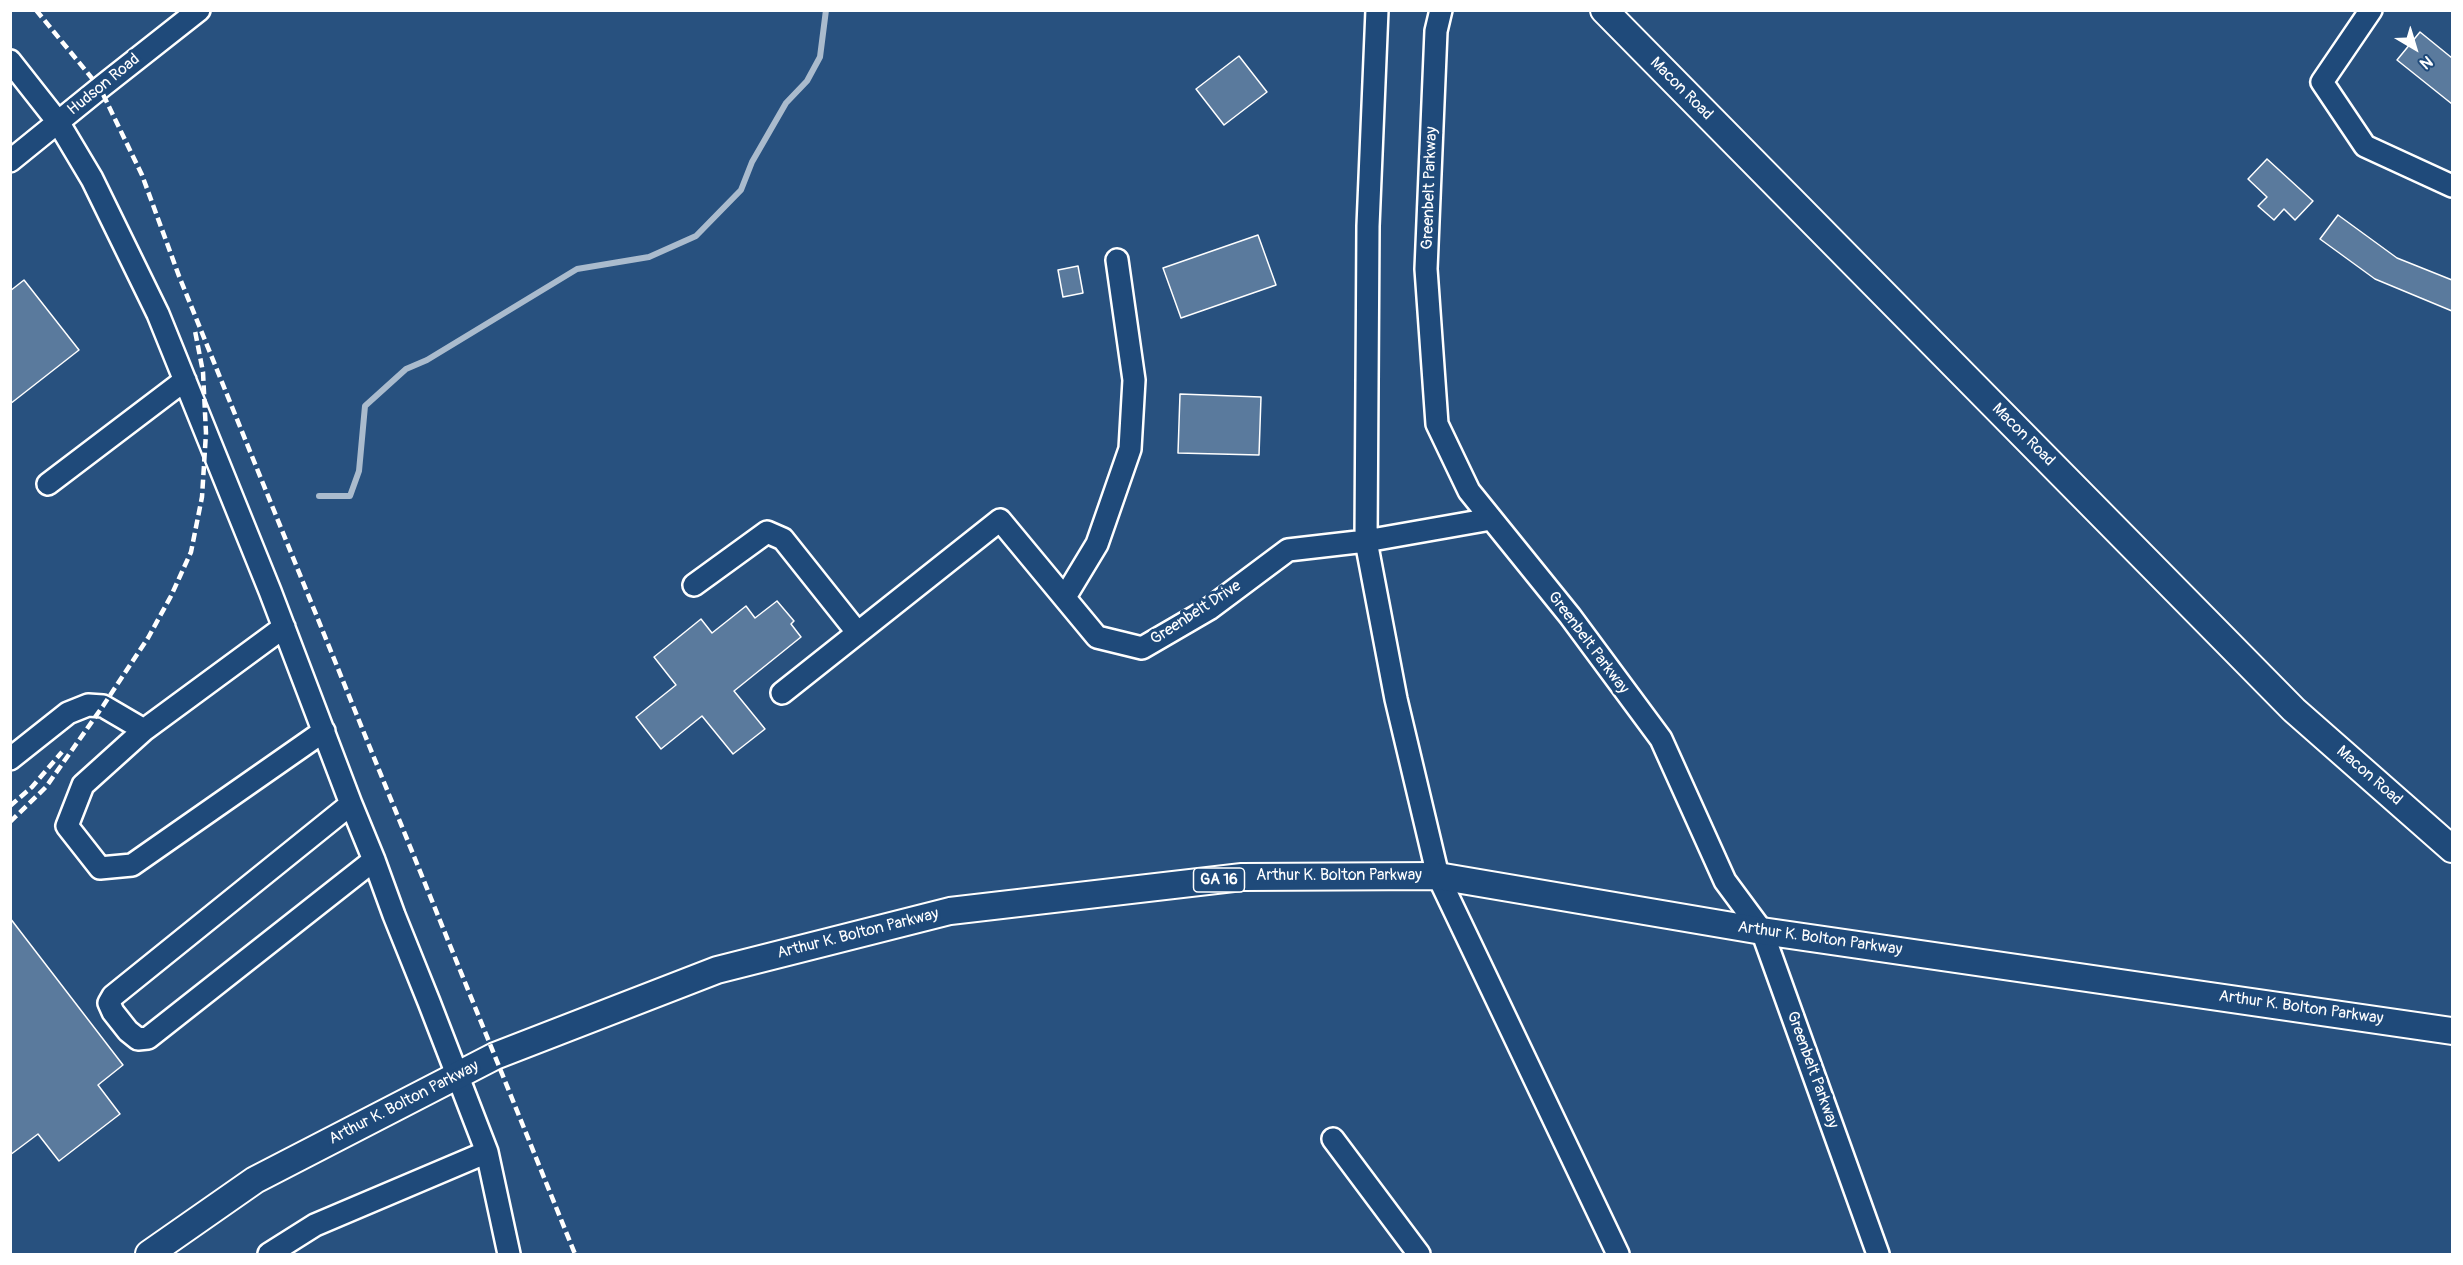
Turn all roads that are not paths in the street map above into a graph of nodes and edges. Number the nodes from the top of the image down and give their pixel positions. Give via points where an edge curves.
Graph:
1 (199, 10) edge
2 (1377, 10) edge
3 (1441, 10) edge
4 (1604, 10) edge
5 (2371, 10) edge
6 (10, 61) edge
7 (58, 122) junction
8 (10, 161) edge
9 (2452, 186) edge
10 (1117, 260) dead end
11 (185, 381) junction
12 (48, 484) dead end
13 (1491, 519) junction
14 (1366, 542) junction
15 (694, 585) dead end
16 (1065, 597) junction
17 (284, 627) junction
18 (857, 632) junction
19 (782, 693) dead end
20 (144, 730) junction
21 (324, 731) junction
22 (10, 759) edge
23 (351, 804) junction
24 (2452, 849) edge
25 (374, 860) junction
26 (1438, 876) junction
27 (1762, 931) junction
28 (2452, 1031) edge
29 (457, 1075) junction
30 (1333, 1139) dead end
31 (487, 1152) junction
32 (149, 1254) edge
33 (269, 1254) edge
34 (509, 1254) edge
35 (1419, 1254) edge
36 (1618, 1254) edge
37 (1878, 1254) edge

1 - 7 street, Hudson Road
2 - 14 street via 1368,226
3 - 13 street, Greenbelt Parkway via 1436,31 1426,269 1437,424 1468,491
4 - 24 main road, Macon Road via 2294,710
5 - 9 street via 2322,82 2365,146
6 - 7 street
7 - 8 street, Hudson Road
7 - 11 street via 92,178 158,314
10 - 16 street via 1134,380 1130,449 1097,544
11 - 12 street
11 - 17 street
13 - 14 street, Greenbelt Drive
13 - 27 street, Greenbelt Parkway via 1570,616 1661,739 1725,881
14 - 16 street, Greenbelt Drive via 1288,550 1209,609 1143,648 1097,637
14 - 26 street via 1395,699
15 - 18 street via 767,532 783,539
16 - 18 street, Greenbelt Drive via 1000,520
17 - 20 street
17 - 21 street
18 - 19 street
20 - 21 street via 83,785 67,826 100,868 132,865
20 - 22 street via 103,706 88,705 68,713
21 - 23 street
23 - 25 street
23 - 25 street via 113,996 109,1003 113,1012 133,1035 148,1038
25 - 29 street
26 - 27 main road, Arthur K. Bolton Parkway / GA 16
26 - 29 main road, Arthur K. Bolton Parkway / GA 16 via 1242,877 950,911 717,970 495,1056
26 - 36 street
27 - 28 main road, Arthur K. Bolton Parkway / GA 16
27 - 37 street, Greenbelt Parkway
29 - 31 street
29 - 32 main road, Arthur K. Bolton Parkway / GA 16 via 255,1180
30 - 35 street
31 - 33 street via 315,1225
31 - 34 street

